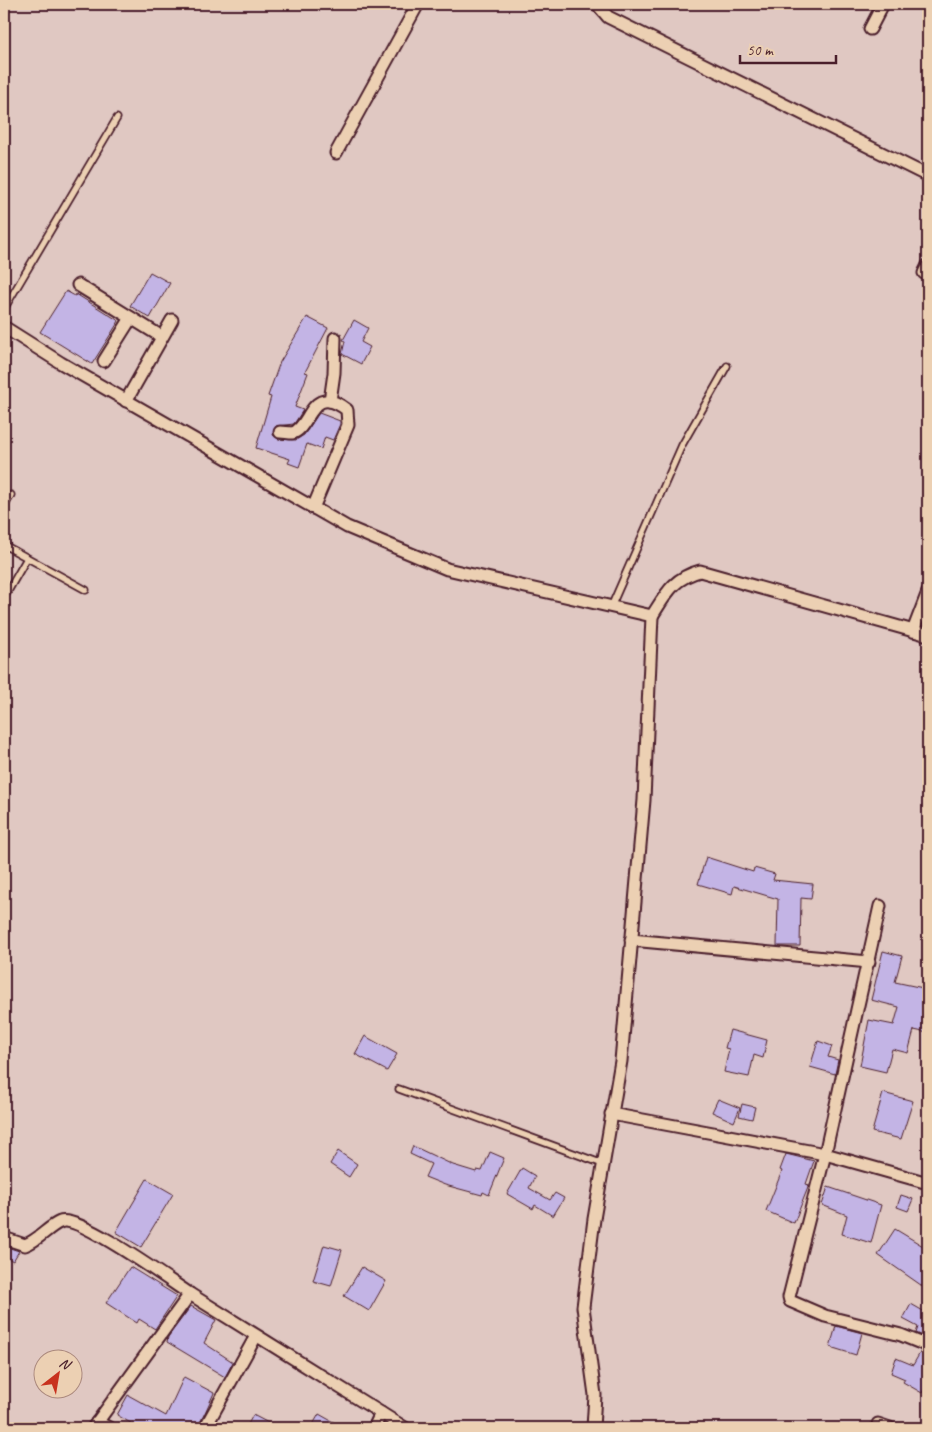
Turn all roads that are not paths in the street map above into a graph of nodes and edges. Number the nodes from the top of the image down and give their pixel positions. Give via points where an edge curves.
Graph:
1 (418, 4) edge
2 (597, 4) edge
3 (883, 4) edge
4 (870, 29) dead end
5 (117, 118) dead end
6 (336, 153) dead end
7 (928, 176) edge
8 (78, 285) dead end
9 (4, 309) edge
10 (131, 318) junction
11 (172, 320) dead end
12 (4, 327) edge
13 (162, 336) junction
14 (335, 338) dead end
15 (104, 361) dead end
16 (727, 366) dead end
17 (126, 400) junction
18 (330, 402) junction
19 (280, 432) dead end
20 (11, 495) dead end
21 (4, 507) edge
22 (312, 508) junction
23 (4, 545) edge
24 (27, 558) junction
25 (86, 590) dead end
26 (928, 592) edge
27 (7, 593) dead end
28 (611, 607) junction
29 (652, 616) junction
30 (913, 631) junction
31 (928, 635) edge
32 (880, 906) dead end
33 (632, 940) junction
34 (869, 962) junction
35 (399, 1089) dead end
36 (611, 1114) junction
37 (825, 1154) junction
38 (603, 1164) junction
39 (928, 1184) edge
40 (4, 1238) edge
41 (190, 1294) junction
42 (256, 1336) junction
43 (928, 1346) edge
44 (382, 1413) junction
45 (878, 1424) dead end
46 (95, 1425) edge
47 (109, 1428) edge
48 (205, 1428) edge
49 (374, 1428) edge
50 (405, 1428) edge
51 (594, 1428) edge
52 (890, 1428) edge

1 - 6 street
2 - 7 street via 608,17
3 - 4 street
5 - 9 lane
8 - 10 street
10 - 13 street
10 - 15 street
11 - 13 street
12 - 17 street
13 - 17 street
14 - 18 street
16 - 28 lane via 682,445
17 - 22 street
18 - 19 street via 312,407 298,430
18 - 22 street via 346,410 348,425
20 - 21 lane
22 - 28 street via 347,527 447,569
23 - 24 lane
24 - 25 lane
24 - 27 lane
26 - 30 street
28 - 29 street
29 - 30 street via 670,588 685,575 700,571
29 - 33 street via 644,800
30 - 31 street
32 - 34 street
33 - 34 street
33 - 36 street via 621,1061
34 - 37 street
35 - 38 lane
36 - 37 street
36 - 38 street
37 - 39 street
37 - 43 street via 793,1274 790,1301 825,1316 901,1335
38 - 51 street via 583,1307 596,1395
40 - 41 street via 26,1245 61,1221 72,1222 93,1230
41 - 42 street
41 - 46 street
42 - 44 street
42 - 48 street
44 - 49 street
44 - 50 street
45 - 52 street
46 - 47 street

